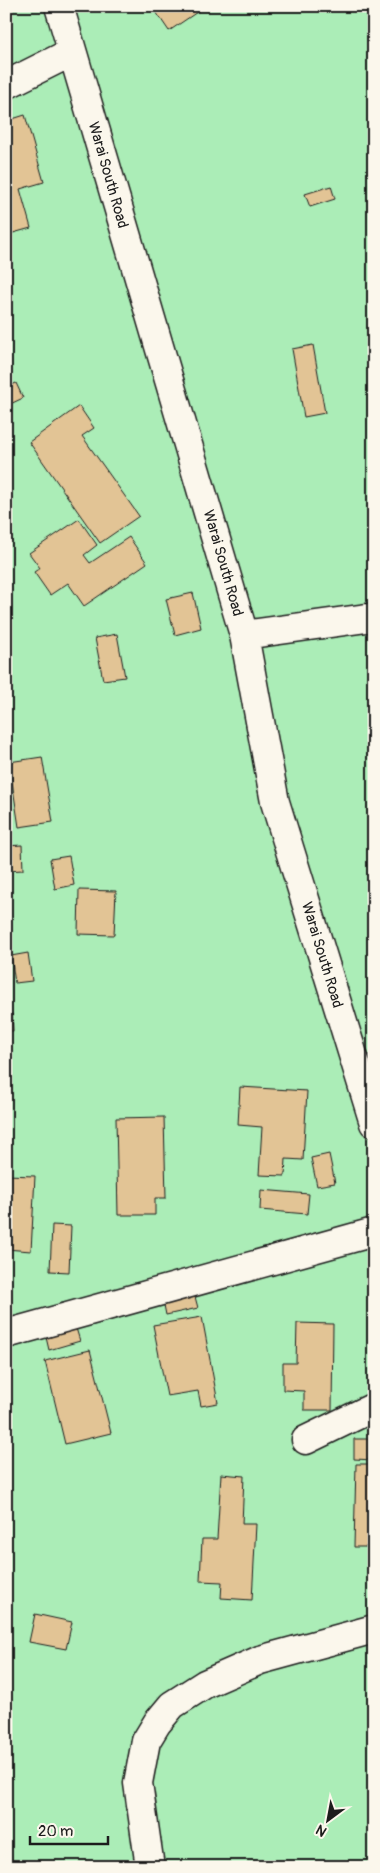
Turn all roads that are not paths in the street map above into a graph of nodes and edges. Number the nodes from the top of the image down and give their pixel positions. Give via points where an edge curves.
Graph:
1 (59, 6) edge
2 (72, 52) junction
3 (6, 85) edge
4 (374, 616) edge
5 (244, 635) junction
6 (374, 1123) edge
7 (374, 1232) edge
8 (6, 1334) edge
9 (374, 1407) edge
10 (306, 1440) dead end
11 (374, 1629) edge
12 (150, 1867) edge

1 - 2 street, Warai South Road
2 - 3 street
2 - 5 street, Warai South Road
4 - 5 street
5 - 6 street, Warai South Road via 275,802
7 - 8 street
9 - 10 street
11 - 12 street via 260,1660 205,1684 172,1704 146,1741 138,1782

